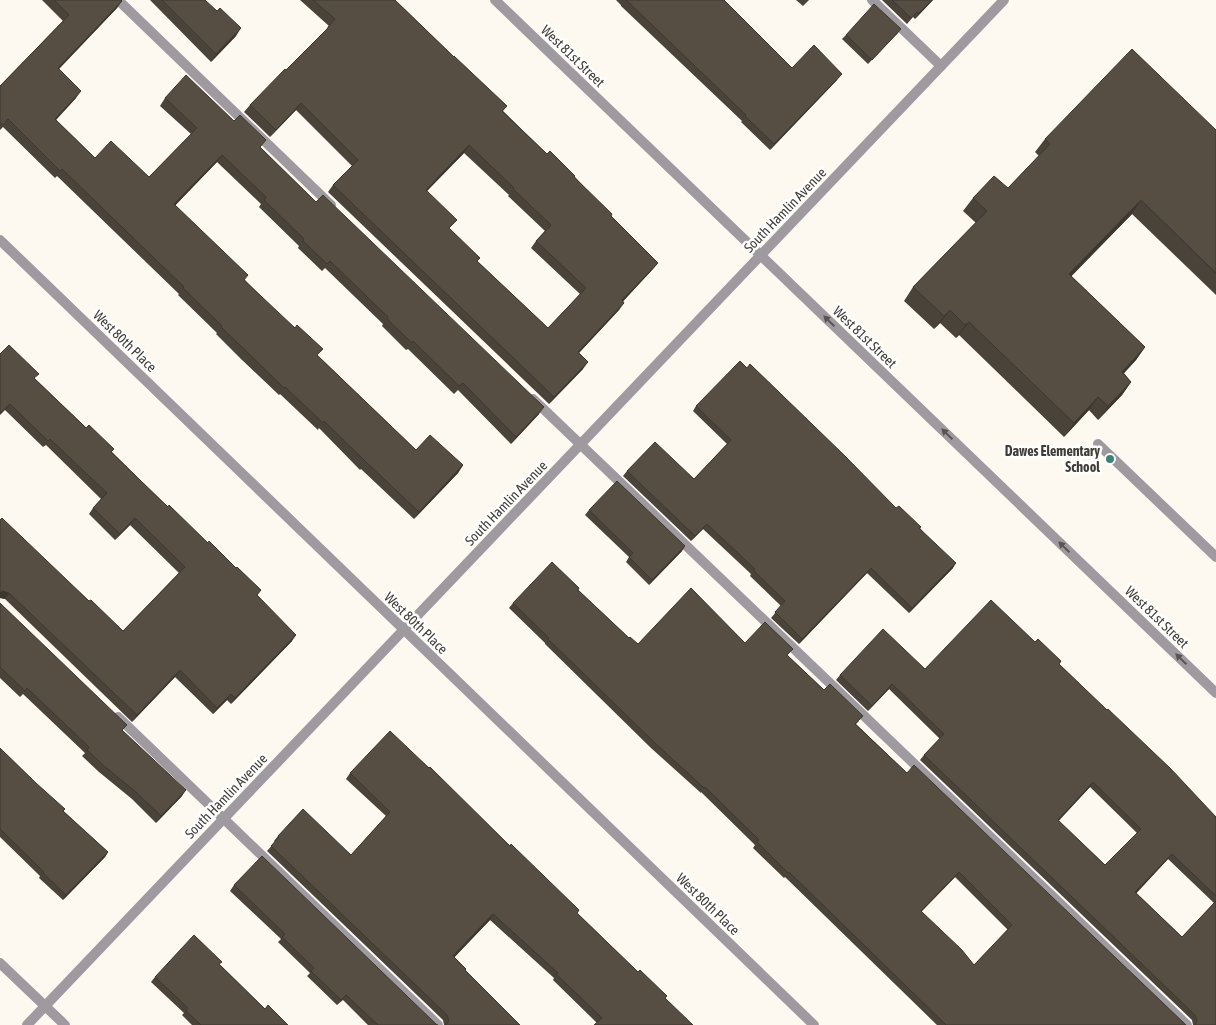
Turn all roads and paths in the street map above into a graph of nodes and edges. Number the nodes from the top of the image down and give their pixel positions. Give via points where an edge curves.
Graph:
1 (118, 0) edge
2 (495, 0) edge
3 (872, 0) edge
4 (1004, 0) edge
5 (941, 66) junction
6 (340, 214) edge
7 (0, 240) edge
8 (760, 256) junction
9 (527, 393) edge
10 (580, 444) junction
11 (1098, 444) dead end
12 (1216, 556) edge
13 (404, 630) junction
14 (1216, 693) edge
15 (114, 713) edge
16 (224, 819) junction
17 (0, 963) edge
18 (46, 1006) junction
19 (27, 1025) edge
20 (65, 1025) edge
21 (438, 1025) edge
22 (814, 1025) edge
23 (1187, 1025) edge

1 - 6 street
2 - 8 street, West 81st Street
3 - 5 street
4 - 5 street, South Hamlin Avenue
5 - 8 street, South Hamlin Avenue
7 - 13 street, West 80th Place
8 - 10 street, South Hamlin Avenue
14 -> 8 street, West 81st Street
9 - 10 street
10 - 13 street, South Hamlin Avenue
10 - 23 street
11 - 12 street
13 - 16 street, South Hamlin Avenue
13 - 22 street, West 80th Place
15 - 16 street
16 - 18 street, South Hamlin Avenue
16 - 21 street
17 - 18 street
18 - 19 street, South Hamlin Avenue
18 - 20 street

